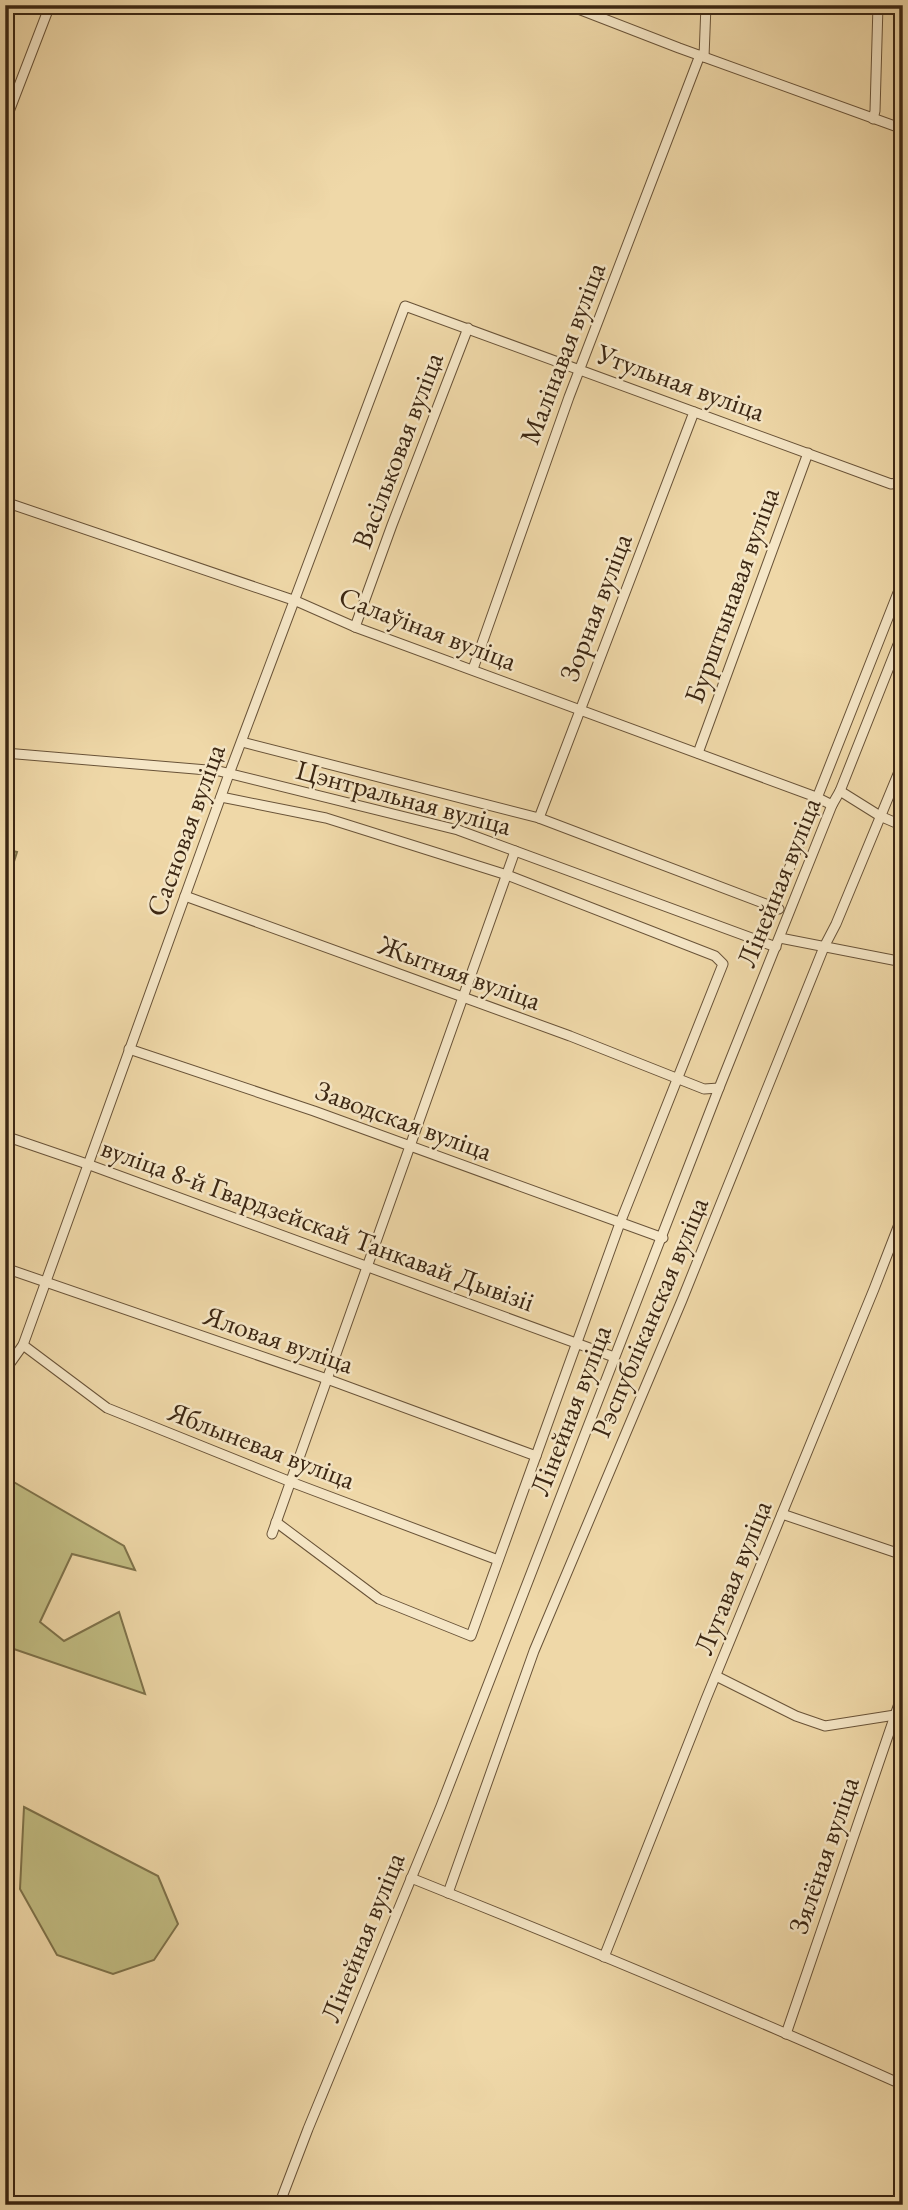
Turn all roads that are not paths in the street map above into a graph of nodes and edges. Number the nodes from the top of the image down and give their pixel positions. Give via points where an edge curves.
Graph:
1 (50, 5) edge
2 (568, 5) edge
3 (706, 5) edge
4 (878, 5) edge
5 (702, 56) junction
6 (873, 119) junction
7 (5, 122) edge
8 (903, 129) edge
9 (405, 306) joint
10 (468, 328) junction
11 (580, 369) junction
12 (694, 412) junction
13 (807, 453) junction
14 (903, 482) edge
15 (5, 502) edge
16 (903, 580) edge
17 (296, 601) junction
18 (355, 627) junction
19 (903, 632) edge
20 (891, 664) junction
21 (472, 669) junction
22 (903, 670) edge
23 (580, 710) junction
24 (242, 742) junction
25 (5, 753) edge
26 (698, 753) junction
27 (903, 762) edge
28 (229, 774) junction
29 (840, 791) junction
30 (220, 797) junction
31 (816, 797) junction
32 (832, 805) junction
33 (880, 816) junction
34 (539, 818) junction
35 (903, 826) edge
36 (515, 851) junction
37 (507, 874) junction
38 (185, 896) junction
39 (777, 908) joint
40 (778, 942) junction
41 (824, 947) junction
42 (903, 962) edge
43 (463, 997) junction
44 (129, 1049) junction
45 (677, 1078) junction
46 (719, 1088) junction
47 (5, 1136) edge
48 (410, 1147) junction
49 (88, 1164) junction
50 (903, 1213) edge
51 (620, 1223) junction
52 (663, 1238) junction
53 (367, 1267) junction
54 (5, 1268) edge
55 (46, 1281) junction
56 (577, 1342) junction
57 (23, 1345) junction
58 (614, 1357) junction
59 (6, 1369) edge
60 (327, 1379) junction
61 (536, 1456) junction
62 (290, 1482) junction
63 (782, 1514) junction
64 (276, 1522) junction
65 (272, 1534) dead end
66 (903, 1555) edge
67 (498, 1560) junction
68 (716, 1676) junction
69 (903, 1692) edge
70 (899, 1717) edge
71 (411, 1878) junction
72 (448, 1893) junction
73 (604, 1957) junction
74 (786, 2034) junction
75 (903, 2085) edge
76 (279, 2205) edge

1 - 7 street
2 - 5 street
3 - 5 street, Малінавая вуліца
4 - 6 street
5 - 6 street
5 - 11 street, Малінавая вуліца
6 - 8 street
9 - 10 street, Утульная вуліца
9 - 17 street, Сасновая вуліца
10 - 11 street, Утульная вуліца
10 - 18 street, Васільковая вуліца
11 - 12 street, Утульная вуліца
11 - 21 street, Малінавая вуліца
12 - 13 street, Утульная вуліца
12 - 23 street, Зорная вуліца
13 - 14 street, Утульная вуліца via 891,484
13 - 26 street, Бурштынавая вуліца
15 - 17 street, Салаўіная вуліца
16 - 31 street, Лінейная вуліца
17 - 18 street, Салаўіная вуліца
17 - 24 street, Сасновая вуліца
18 - 21 street, Салаўіная вуліца
19 - 20 street, Лінейная вуліца
20 - 22 street
20 - 29 street, Лінейная вуліца
21 - 23 street, Салаўіная вуліца
23 - 26 street, Салаўіная вуліца
23 - 34 street, Зорная вуліца
24 - 28 street, Сасновая вуліца
24 - 34 street, Цэнтральная вуліца
25 - 28 street, Цэнтральная вуліца
26 - 31 street, Салаўіная вуліца
27 - 33 street, Рэспубліканская вуліца
28 - 30 street, Сасновая вуліца
28 - 36 street, Цэнтральная вуліца via 458,830
29 - 32 street, Лінейная вуліца
29 - 33 street
30 - 37 street via 326,818
30 - 38 street, Сасновая вуліца
31 - 32 street, Салаўіная вуліца
31 - 39 street, Лінейная вуліца
32 - 40 street, Лінейная вуліца
33 - 35 street
33 - 41 street, Рэспубліканская вуліца
34 - 39 street, Цэнтральная вуліца
36 - 37 street
36 - 40 street, Цэнтральная вуліца
37 - 43 street
37 - 45 street via 715,956 723,964
38 - 43 street, Жытняя вуліца
38 - 44 street, Сасновая вуліца
40 - 41 street, Цэнтральная вуліца
40 - 46 street, Лінейная вуліца
41 - 42 street, Цэнтральная вуліца
41 - 72 street, Рэспубліканская вуліца via 534,1651
43 - 45 street, Жытняя вуліца
43 - 48 street
44 - 48 street, Заводская вуліца
44 - 49 street, Сасновая вуліца
45 - 46 street, Жытняя вуліца via 704,1089
45 - 51 street
46 - 52 street, Лінейная вуліца
47 - 49 street, вуліца 8-й Гвардзейскай Танкавай Дывізіі
48 - 51 street, Заводская вуліца
48 - 53 street
49 - 53 street, вуліца 8-й Гвардзейскай Танкавай Дывізіі
49 - 55 street, Сасновая вуліца
50 - 63 street, Лугавая вуліца
51 - 52 street, Заводская вуліца
51 - 56 street
52 - 58 street, Лінейная вуліца
53 - 56 street, вуліца 8-й Гвардзейскай Танкавай Дывізіі
53 - 60 street
54 - 55 street, Яловая вуліца
55 - 57 street, Сасновая вуліца
55 - 60 street, Яловая вуліца
56 - 58 street, вуліца 8-й Гвардзейскай Танкавай Дывізіі
56 - 61 street
57 - 59 street, Сасновая вуліца
57 - 62 street, Яблыневая вуліца via 107,1409
58 - 71 street, Лінейная вуліца
60 - 61 street, Яловая вуліца
60 - 62 street
61 - 67 street
62 - 64 street
62 - 67 street, Яблыневая вуліца
63 - 66 street
63 - 68 street, Лугавая вуліца
64 - 65 street
64 - 67 street via 379,1599 471,1636
68 - 70 street via 825,1726
68 - 73 street, Лугавая вуліца
69 - 70 street, Зялёная вуліца
70 - 74 street, Зялёная вуліца
71 - 72 street
71 - 76 street, Лінейная вуліца
72 - 73 street
73 - 74 street
74 - 75 street

